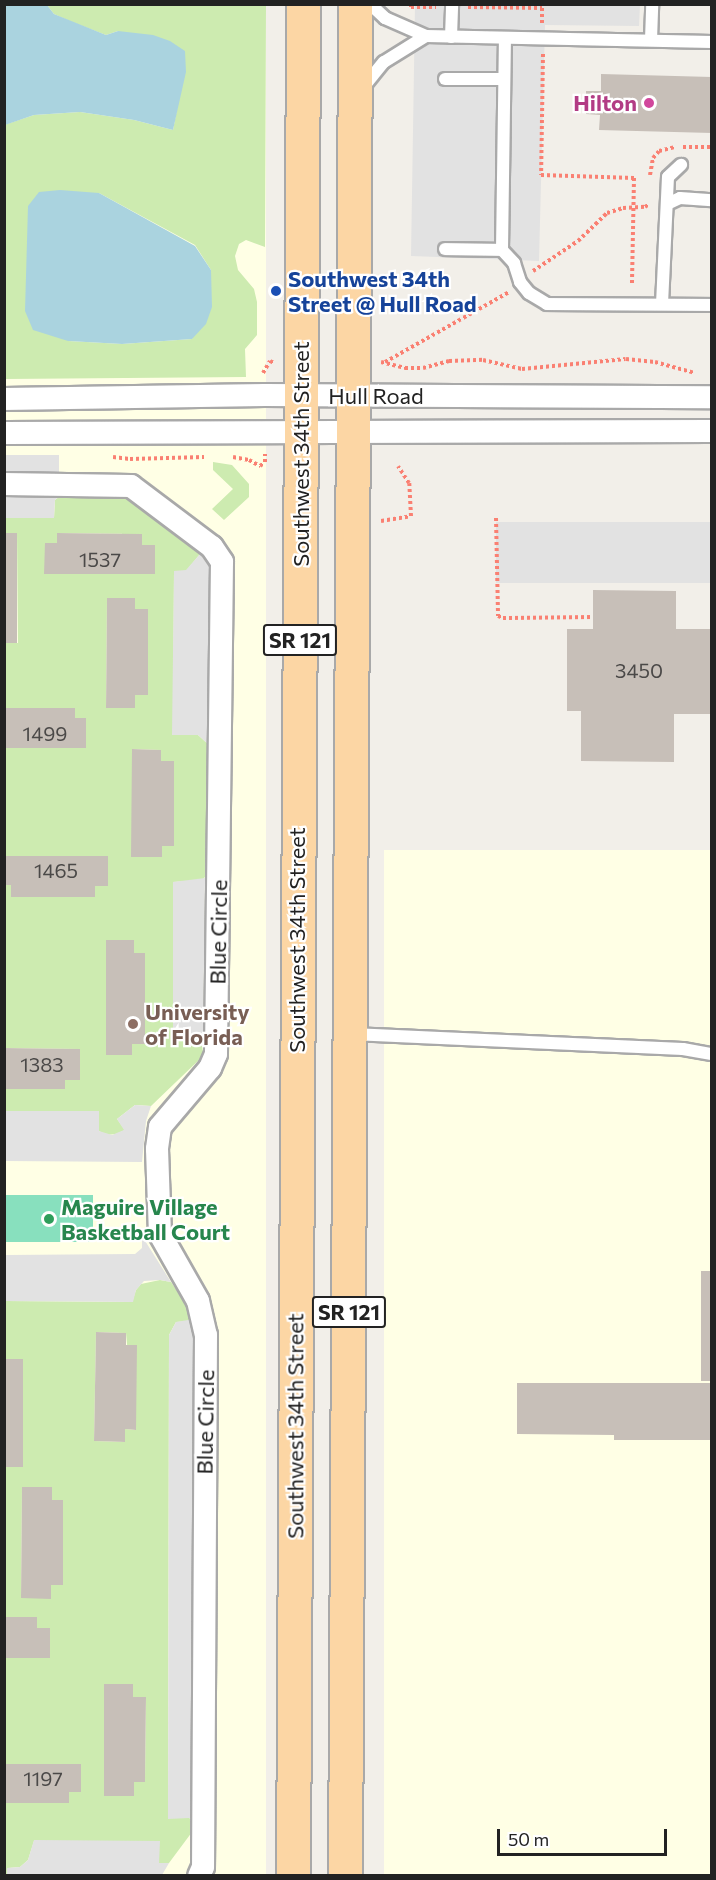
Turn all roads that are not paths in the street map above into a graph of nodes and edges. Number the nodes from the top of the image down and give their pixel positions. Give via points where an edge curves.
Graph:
1 (303, 4) edge
2 (355, 4) edge
3 (370, 4) edge
4 (452, 4) edge
5 (652, 4) edge
6 (426, 36) junction
7 (451, 37) junction
8 (505, 38) junction
9 (651, 40) junction
10 (711, 42) edge
11 (445, 79) dead end
12 (504, 79) junction
13 (354, 98) junction
14 (681, 165) dead end
15 (711, 200) edge
16 (667, 204) junction
17 (445, 249) dead end
18 (502, 250) junction
19 (662, 304) junction
20 (711, 305) edge
21 (302, 395) junction
22 (353, 396) junction
23 (711, 398) edge
24 (4, 399) edge
25 (711, 431) edge
26 (353, 432) junction
27 (4, 433) edge
28 (302, 433) junction
29 (4, 484) edge
30 (351, 1034) junction
31 (711, 1054) edge
32 (200, 1875) edge
33 (293, 1875) edge
34 (345, 1875) edge

1 - 21 main road, Southwest 34th Street / SR 121
2 - 13 main road, SR 121
3 - 6 lane via 385,18
4 - 7 lane
5 - 9 lane
6 - 7 lane
6 - 13 lane via 384,62
7 - 8 lane
8 - 9 lane
8 - 12 lane
9 - 10 lane
11 - 12 lane
12 - 18 lane
13 - 22 main road, SR 121
14 - 16 lane via 668,177
15 - 16 lane via 680,198
16 - 19 lane
17 - 18 lane
18 - 19 lane via 514,263 520,282 529,293 548,304
19 - 20 lane
21 - 22 street, Hull Road
21 - 24 street, Hull Road
21 - 28 main road, Southwest 34th Street / SR 121
22 - 23 street, Hull Road
22 - 26 main road, SR 121
25 - 26 street, Hull Road
26 - 28 street, Hull Road
26 - 30 main road, SR 121
27 - 28 street, Hull Road
28 - 33 main road, Southwest 34th Street / SR 121
29 - 32 street, Blue Circle via 130,486 212,547 222,562 216,1054 210,1068 160,1127 157,1149 160,1234 198,1301 206,1335
30 - 31 lane via 684,1049
30 - 34 main road, SR 121

